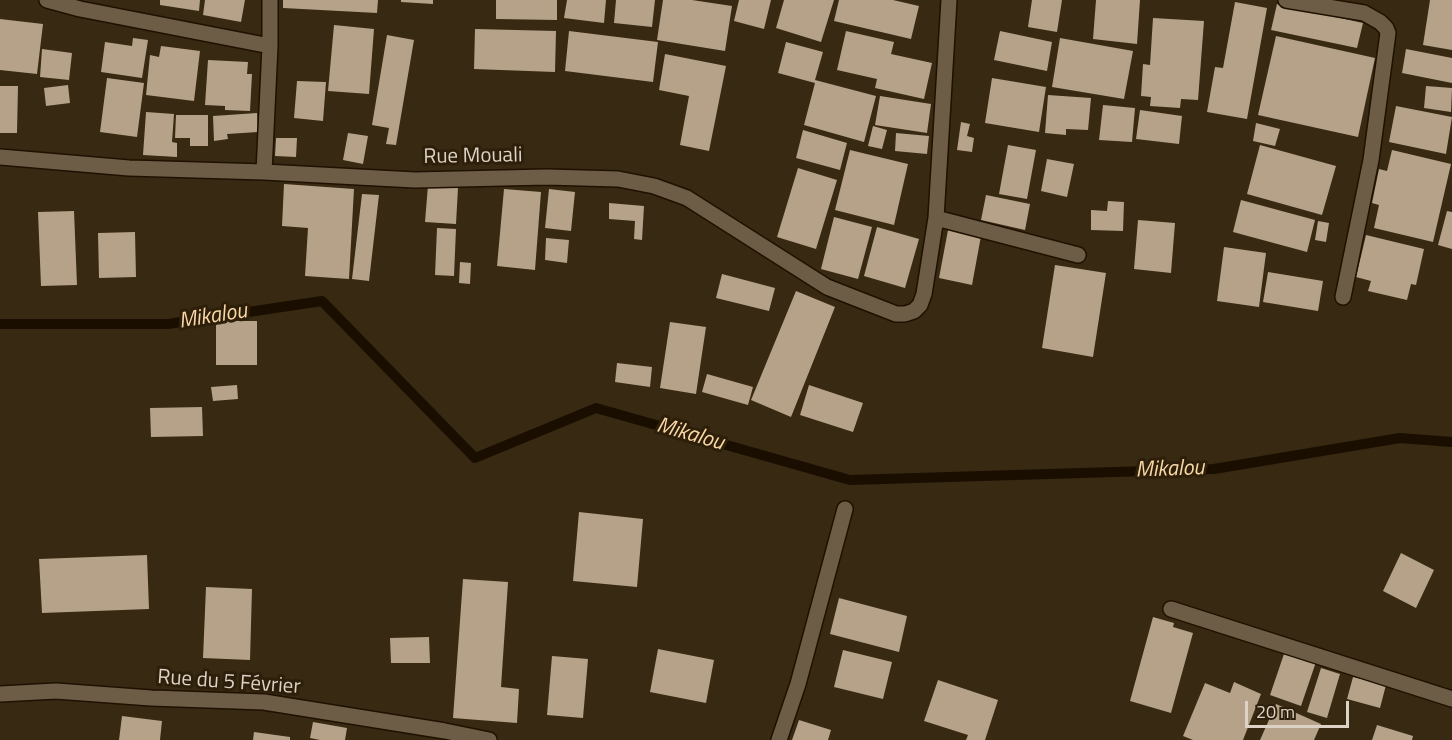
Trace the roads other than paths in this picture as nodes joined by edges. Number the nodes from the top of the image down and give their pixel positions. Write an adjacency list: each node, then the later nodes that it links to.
1 (47, 0): 5 (street)
2 (270, 0): 5 (street)
3 (949, 0): 8 (street)
4 (1286, 0): 10 (street)
5 (270, 45): 7 (street)
6 (0, 157): 7 (street, Rue Mouali)
7 (264, 172): 8 (street, Rue Mouali)
8 (936, 218): 9 (street)
9 (1078, 255)
10 (1343, 297)
11 (845, 508): 16 (street)
12 (1172, 609): 14 (street)
13 (0, 694): 15 (street, Rue du 5 Février)
14 (1452, 699)
15 (489, 740)
16 (779, 740)

